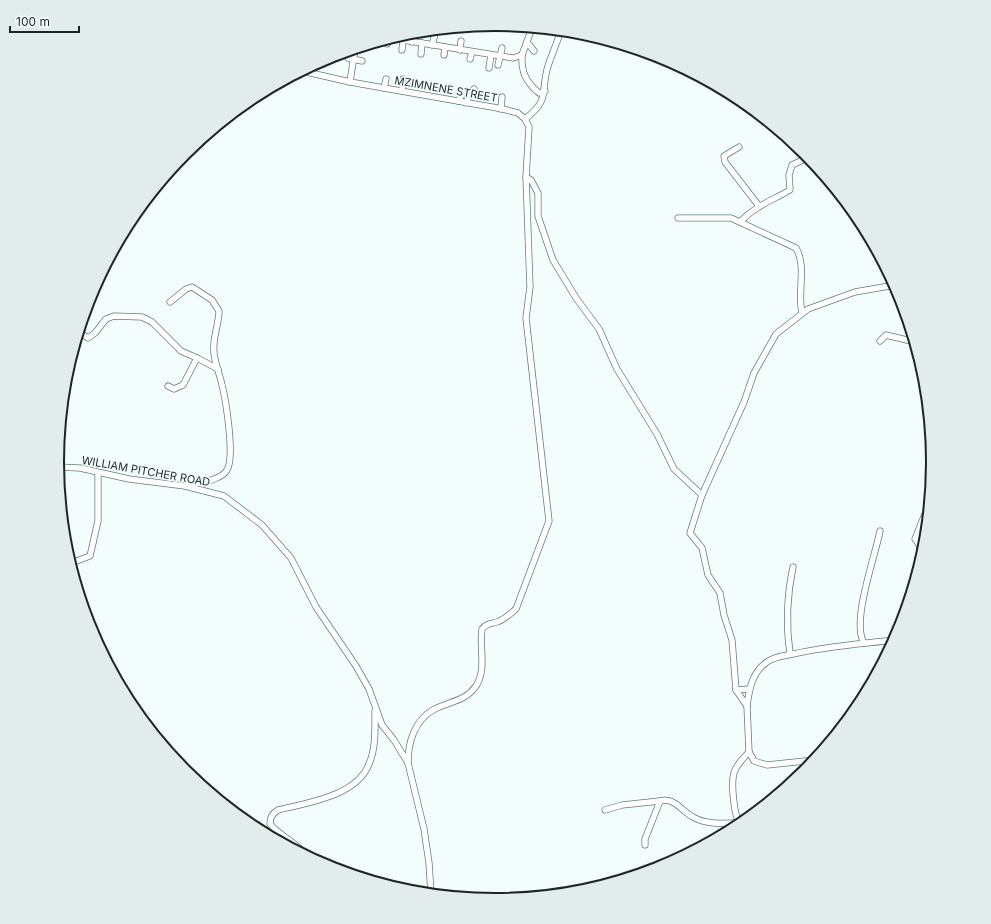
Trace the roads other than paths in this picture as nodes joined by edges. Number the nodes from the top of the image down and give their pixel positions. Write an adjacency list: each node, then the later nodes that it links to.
1 (530, 33): 9 (street)
2 (435, 36): 11 (street)
3 (559, 36): 37 (street)
4 (412, 39): 7 (street)
5 (405, 40): 7 (street)
6 (403, 41): 14 (street)
7 (412, 42): 10 (street)
8 (461, 42): 15 (street)
9 (527, 42): 16 (street); 23 (street)
10 (422, 43): 11 (street); 18 (street)
11 (432, 45): 12 (street)
12 (445, 47): 15 (street); 19 (street)
13 (502, 48): 22 (street)
14 (402, 50)
15 (460, 50): 17 (street)
16 (534, 51)
17 (472, 52): 20 (street); 25 (street)
18 (421, 54)
19 (444, 55)
20 (491, 55): 22 (street); 29 (street)
21 (352, 56): 24 (street)
22 (500, 56): 23 (street); 28 (street)
23 (522, 57): 27 (street); 37 (street)
24 (351, 59): 26 (street); 33 (street)
25 (470, 59)
26 (362, 60)
27 (529, 63)
28 (498, 65)
29 (489, 68)
30 (313, 72): 33 (street, MZIMNENE STREET)
31 (386, 79): 34 (street)
32 (403, 79): 36 (street)
33 (350, 82): 34 (street, MZIMNENE STREET)
34 (384, 88): 36 (street, MZIMNENE STREET)
35 (474, 89): 41 (street)
36 (402, 91): 40 (street, MZIMNENE STREET)
37 (546, 91): 43 (street)
38 (463, 93): 40 (street)
39 (502, 97): 42 (street)
40 (458, 101): 41 (street, MZIMNENE STREET)
41 (466, 103): 42 (street, MZIMNENE STREET)
42 (501, 109): 43 (street, MZIMNENE STREET)
43 (525, 119): 46 (street)
44 (739, 147): 47 (street)
45 (803, 160): 47 (street)
46 (526, 178): 62 (street); 77 (street)
47 (759, 206): 49 (street)
48 (678, 218): 49 (street)
49 (741, 221): 52 (street)
50 (889, 286): 52 (street)
51 (170, 302): 57 (street)
52 (802, 313): 62 (street)
53 (84, 335): 56 (street)
54 (880, 341): 55 (street)
55 (909, 341)
56 (197, 358): 57 (street); 58 (street)
57 (218, 369): 61 (street)
58 (168, 386)
59 (64, 467): 60 (street, WILLIAM PITCHER ROAD)
60 (98, 473): 61 (street, WILLIAM PITCHER ROAD); 66 (street)
61 (185, 486): 74 (street, WILLIAM PITCHER ROAD)
62 (702, 495): 72 (street)
63 (923, 520): 65 (street)
64 (880, 531): 69 (street)
65 (918, 544)
66 (76, 561)
67 (794, 567): 70 (street)
68 (888, 641): 69 (street)
69 (864, 644): 70 (street)
70 (790, 654): 71 (street)
71 (749, 688): 72 (street); 73 (street)
72 (736, 690): 73 (street)
73 (747, 706): 75 (street)
74 (375, 709): 77 (street, WILLIAM PITCHER ROAD); 82 (street)
75 (749, 752): 76 (street); 80 (street)
76 (806, 761)
77 (408, 763): 84 (street, WILLIAM PITCHER ROAD)
78 (660, 801): 79 (street); 81 (street); 83 (street)
79 (605, 810)
80 (738, 818)
81 (729, 823)
82 (289, 840)
83 (645, 845)
84 (431, 888)

